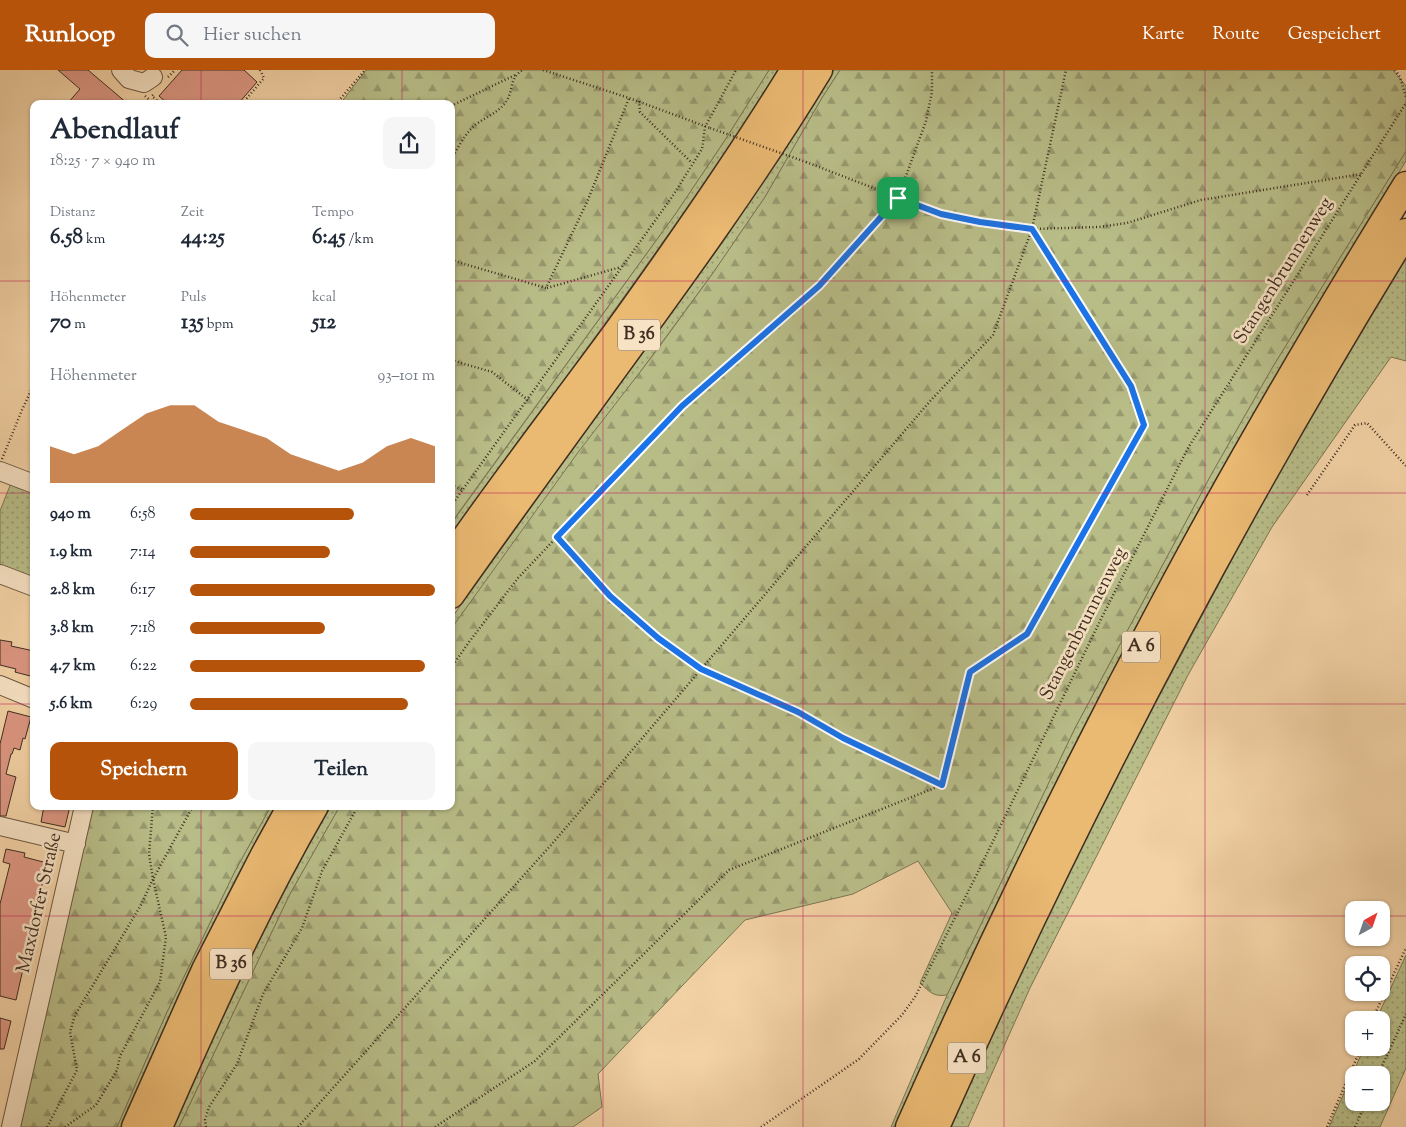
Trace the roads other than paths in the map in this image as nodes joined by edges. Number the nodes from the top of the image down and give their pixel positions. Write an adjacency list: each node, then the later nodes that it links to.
1 (121, 70): 4 (street)
2 (794, 70): 9 (highway, B 36)
3 (819, 70): 12 (highway, B 36)
4 (154, 84)
5 (1406, 185): 23 (highway, A 6)
6 (1406, 232): 24 (highway, A 6)
7 (0, 471): 8 (street)
8 (30, 482)
9 (455, 552)
10 (0, 574): 11 (street)
11 (30, 585)
12 (455, 589)
13 (1, 690): 14 (street)
14 (30, 698)
15 (83, 810): 19 (street, Maxdorfer Straße)
16 (289, 810): 21 (highway, B 36)
17 (313, 810): 22 (highway, B 36)
18 (0, 826): 19 (street)
19 (76, 844): 20 (street, Maxdorfer Straße)
20 (11, 1127)
21 (135, 1127)
22 (159, 1127)
23 (909, 1127)
24 (936, 1127)

